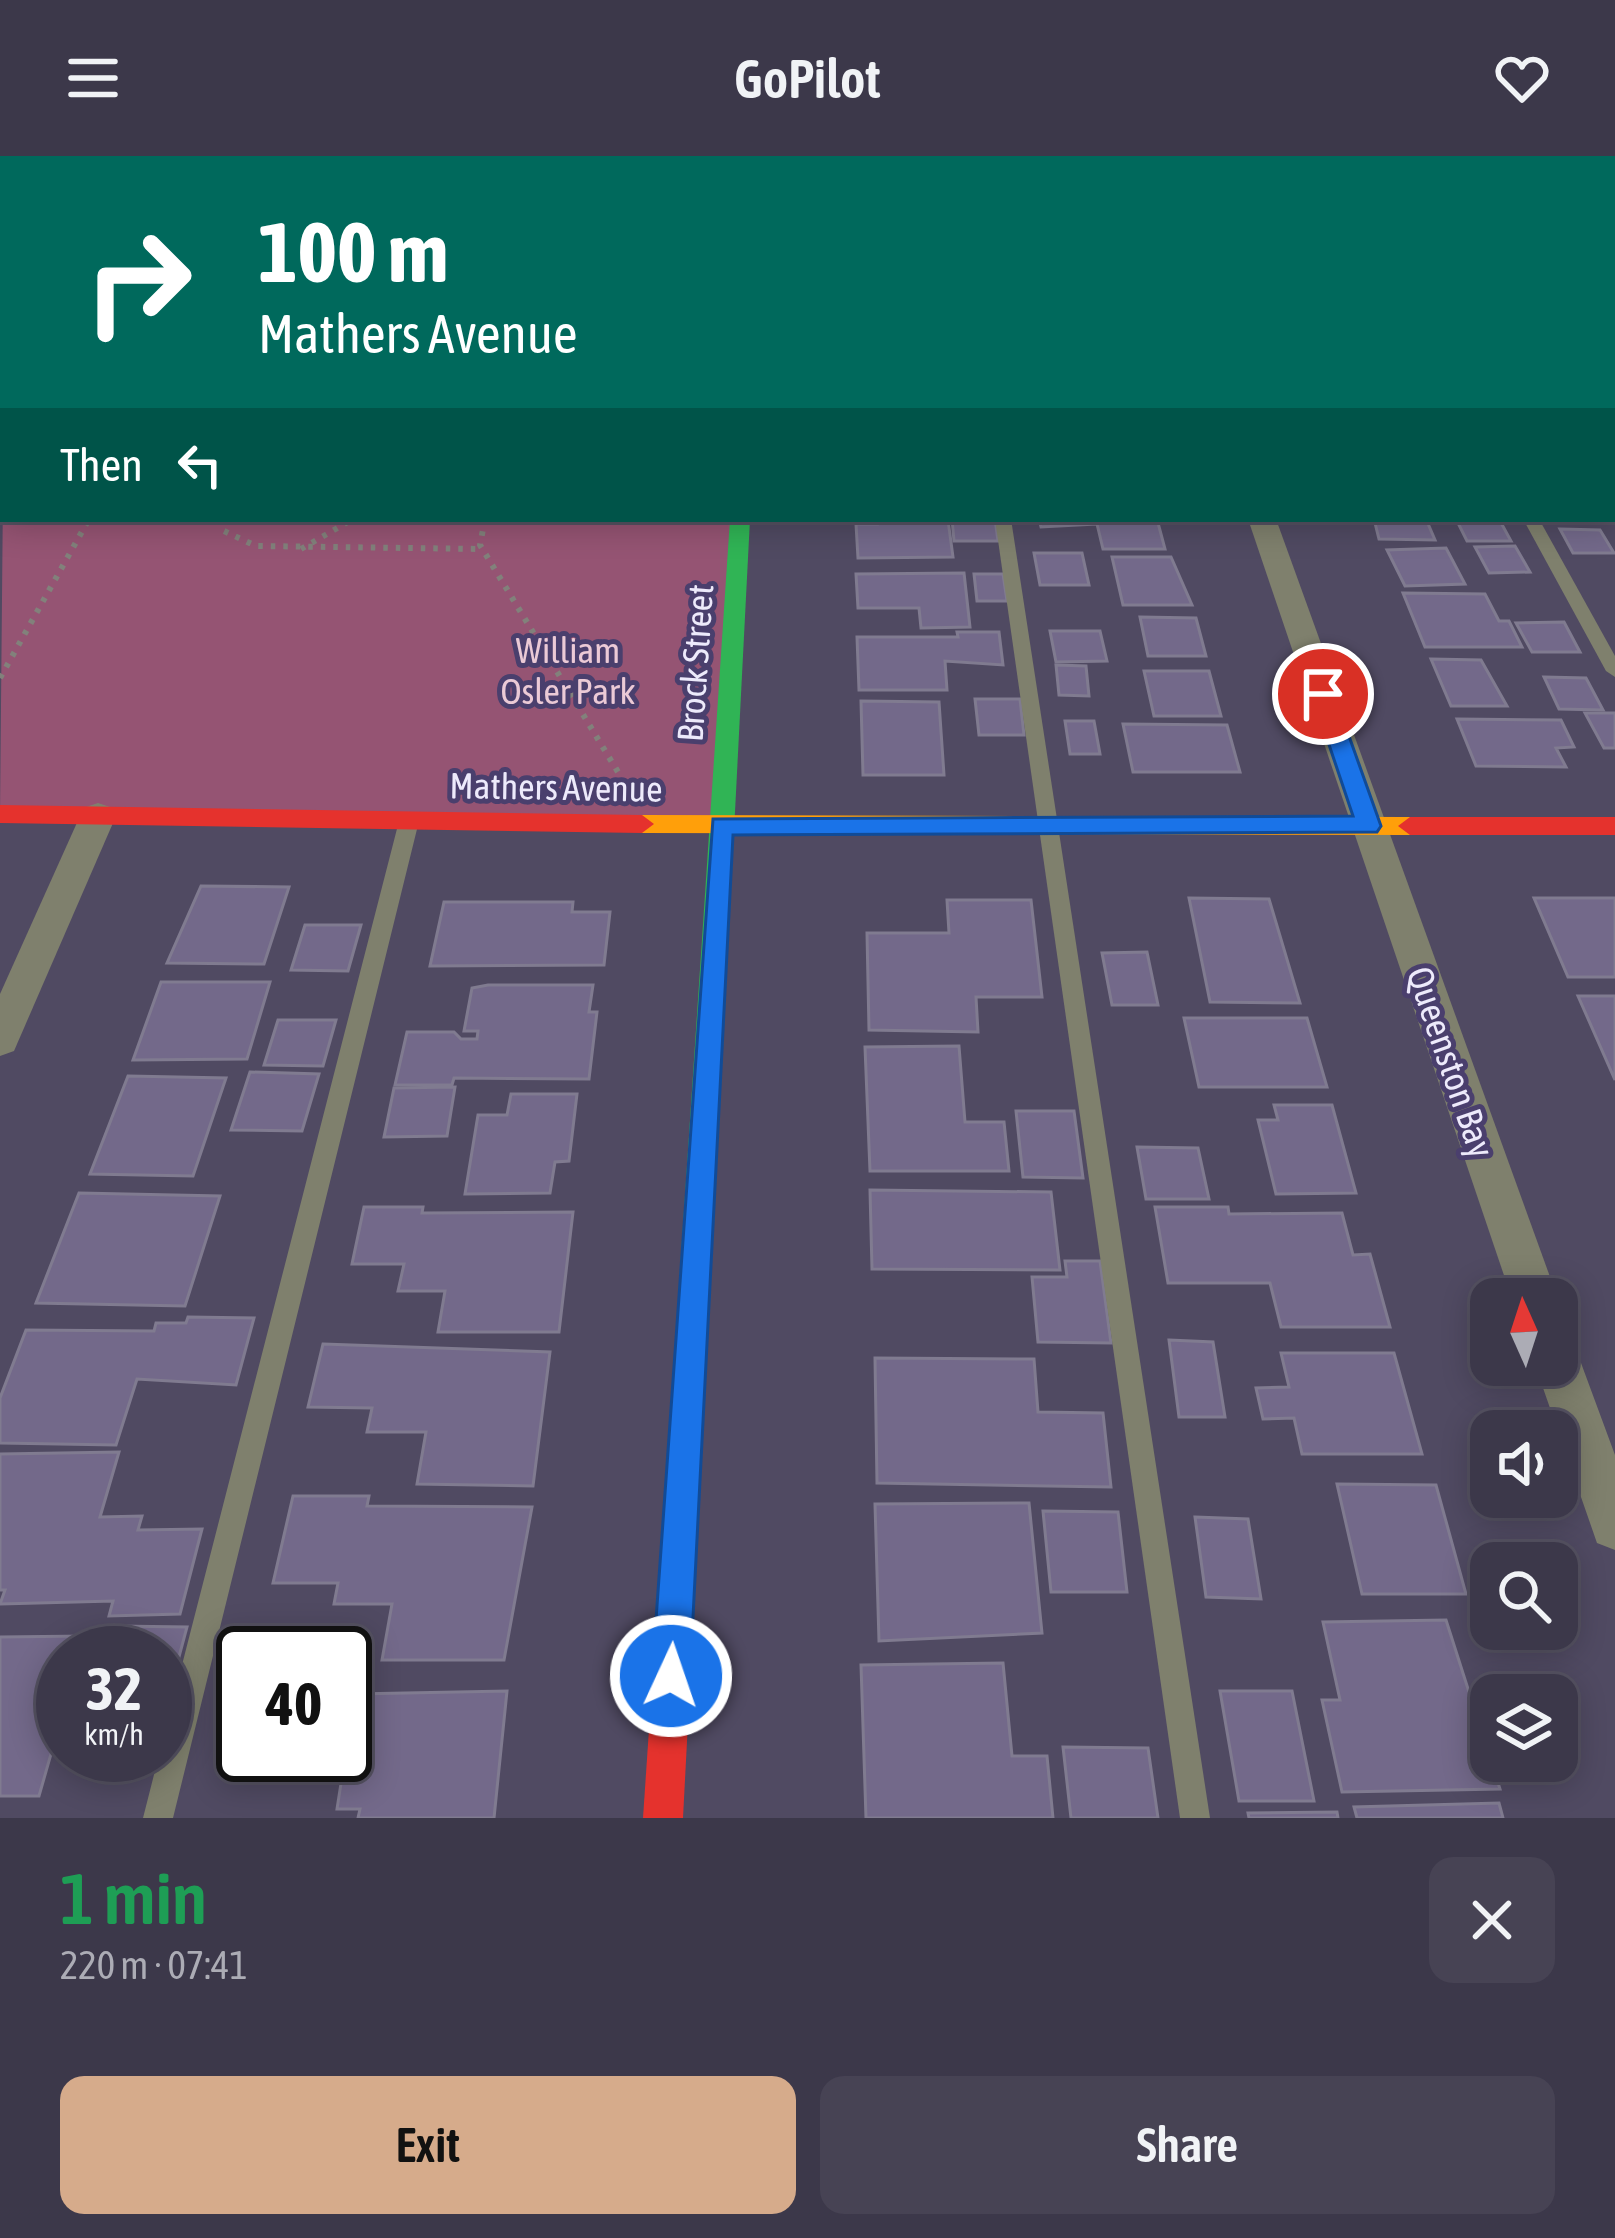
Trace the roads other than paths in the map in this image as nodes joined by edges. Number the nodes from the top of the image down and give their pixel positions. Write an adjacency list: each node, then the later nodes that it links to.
1 (740, 522): 9 (street, Brock Street)
2 (1003, 522): 10 (lane)
3 (1263, 522): 11 (street, Queenston Bay)
4 (1533, 522): 5 (lane)
5 (1615, 671)
6 (0, 814): 7 (street, Mathers Avenue)
7 (98, 816): 8 (street, Mathers Avenue); 13 (street)
8 (409, 820): 9 (street, Mathers Avenue); 17 (lane)
9 (722, 825): 10 (street, Mathers Avenue); 18 (street, Brock Street)
10 (1048, 825): 11 (street, Mathers Avenue); 19 (lane)
11 (1368, 826): 12 (street, Mathers Avenue); 14 (street, Queenston Bay)
12 (1615, 826)
13 (0, 1039)
14 (1528, 1278)
15 (1566, 1386): 16 (street)
16 (1615, 1525)
17 (158, 1818)
18 (663, 1818)
19 (1195, 1818)

